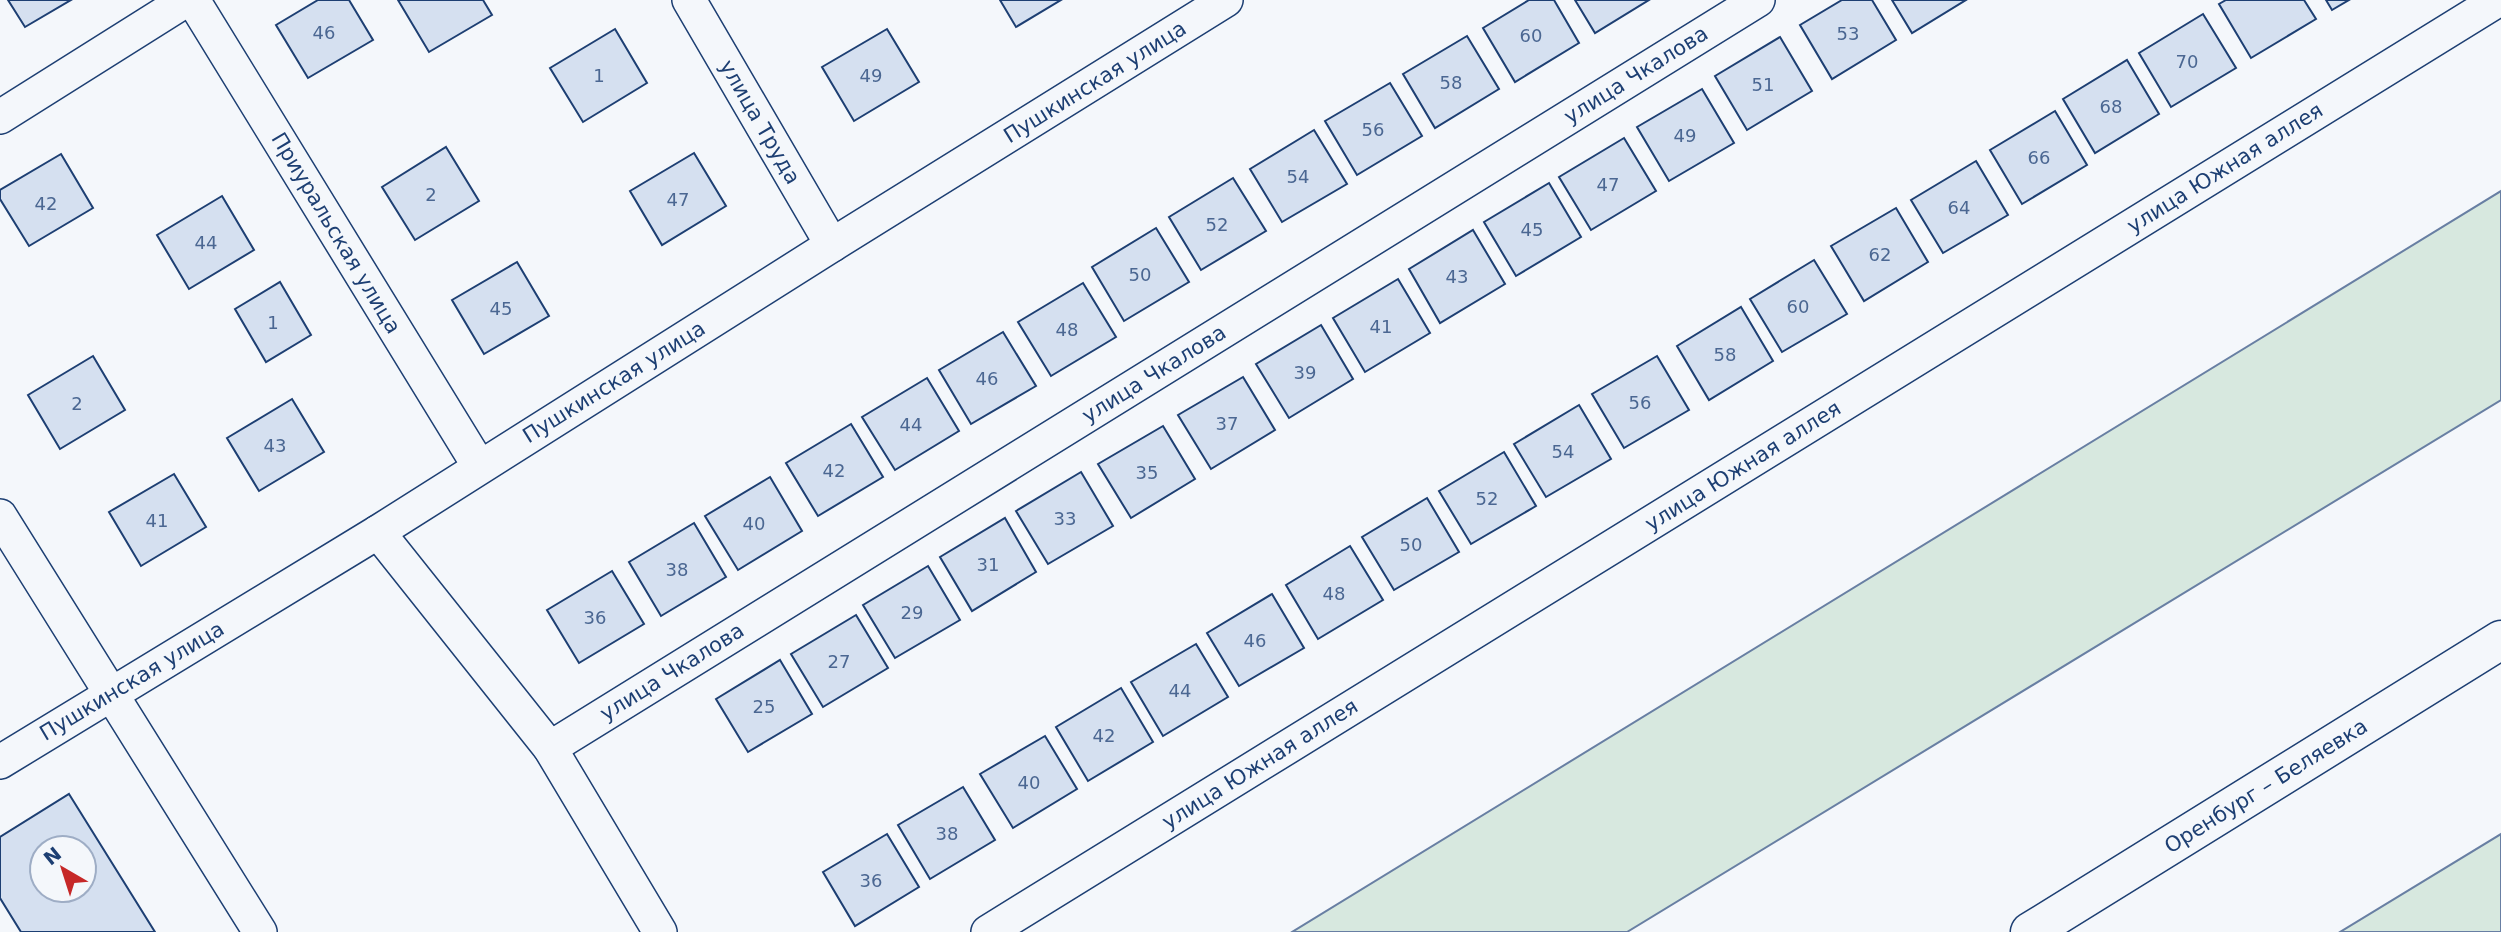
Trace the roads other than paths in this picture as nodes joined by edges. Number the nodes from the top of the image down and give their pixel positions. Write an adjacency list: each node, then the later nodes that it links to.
1 (186, 0): 7 (street)
2 (193, 0): 9 (street, Приуральская улица)
3 (689, 0): 8 (street, улица Труда)
4 (1758, 0): 14 (street, улица Чкалова)
5 (2498, 0): 18 (street, улица Южная аллея)
6 (1213, 4): 8 (street, Пушкинская улица)
7 (0, 117)
8 (832, 245): 9 (street, Пушкинская улица)
9 (479, 466): 11 (street, Пушкинская улица)
10 (0, 516): 13 (street)
11 (378, 533): 13 (street, Пушкинская улица); 14 (street)
12 (2501, 640): 19 (main road, Оренбург – Беляевка)
13 (111, 693): 15 (street, Пушкинская улица); 16 (street)
14 (550, 748): 17 (street)
15 (0, 762)
16 (257, 931)
17 (660, 932)
18 (988, 932)
19 (2030, 932)

